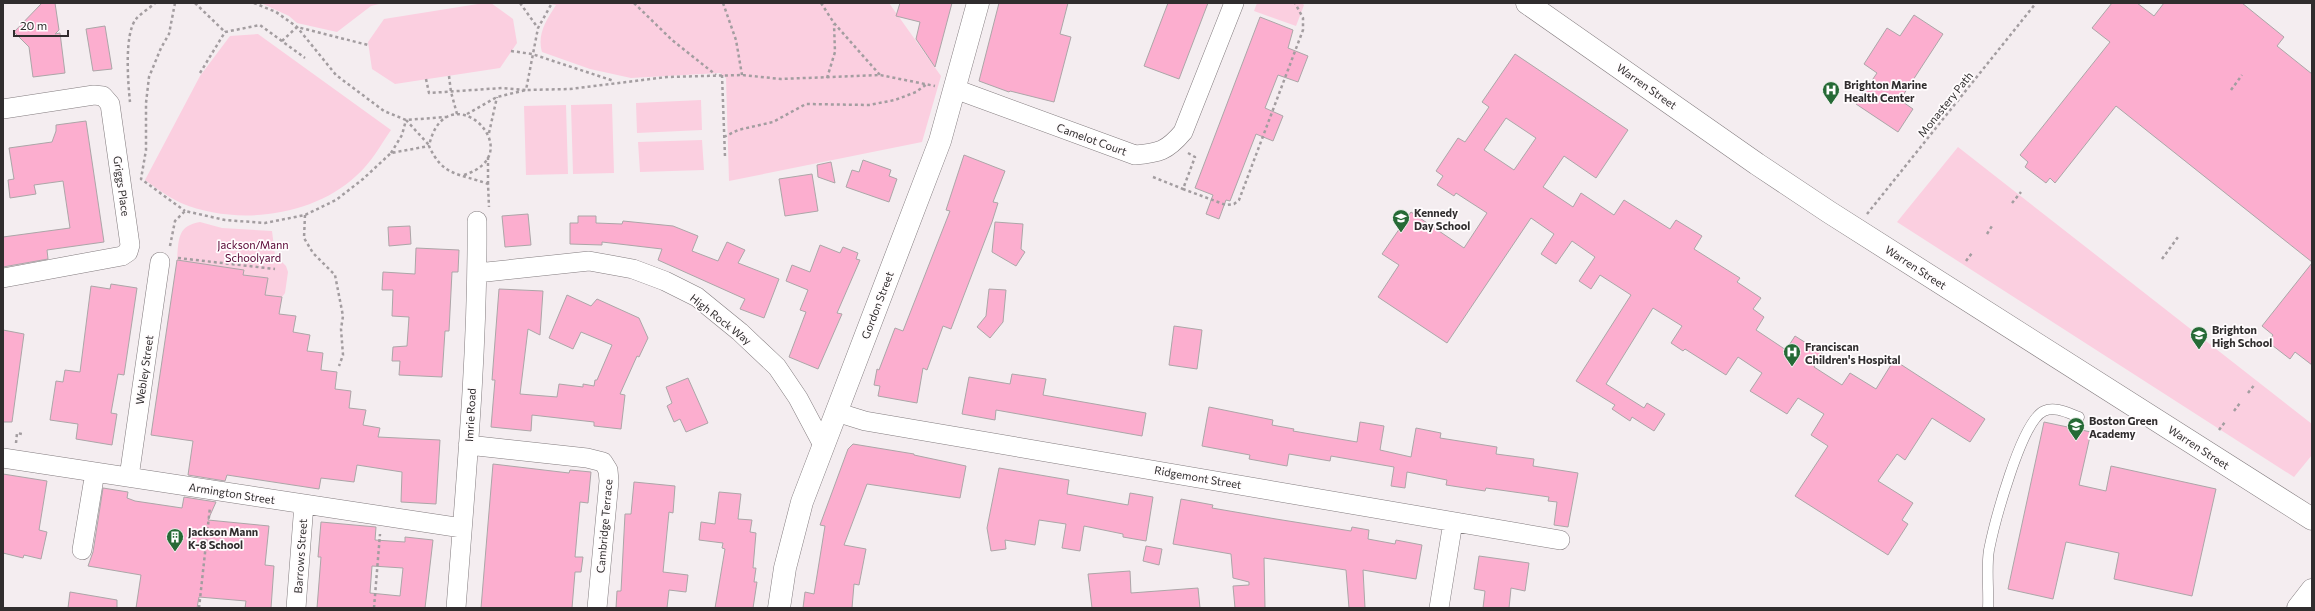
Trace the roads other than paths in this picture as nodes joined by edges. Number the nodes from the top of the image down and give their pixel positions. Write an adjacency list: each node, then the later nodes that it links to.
1 (978, 3): 4 (street, Gordon Street)
2 (1234, 3): 4 (street, Camelot Court)
3 (1527, 3): 18 (street, Warren Street)
4 (948, 88): 10 (street, Gordon Street)
5 (3, 109): 9 (street, Griggs Place)
6 (483, 217): 8 (street, Imrie Road)
7 (168, 257): 16 (street, Webley Street)
8 (477, 273): 12 (street, Imrie Road); 13 (street, High Rock Way)
9 (3, 278)
10 (836, 412): 13 (street, Gordon Street); 19 (street, Ridgemont Street)
11 (2079, 417): 29 (lane)
12 (468, 445): 20 (street, Imrie Road); 26 (street, Cambridge Terrace)
13 (823, 445): 27 (street, Gordon Street)
14 (9, 453): 15 (street, Armington Street)
15 (95, 472): 16 (street, Armington Street); 22 (street)
16 (129, 477): 17 (street, Armington Street)
17 (304, 504): 20 (street, Armington Street); 24 (street, Barrows Street)
18 (2312, 519)
19 (1453, 522): 21 (street, Ridgemont Street); 28 (street)
20 (462, 528): 25 (street, Imrie Road)
21 (1560, 540)
22 (82, 550)
23 (2312, 590): 30 (street)
24 (296, 608)
25 (456, 608)
26 (597, 608)
27 (779, 608)
28 (1439, 608)
29 (1988, 608)
30 (2298, 608)

